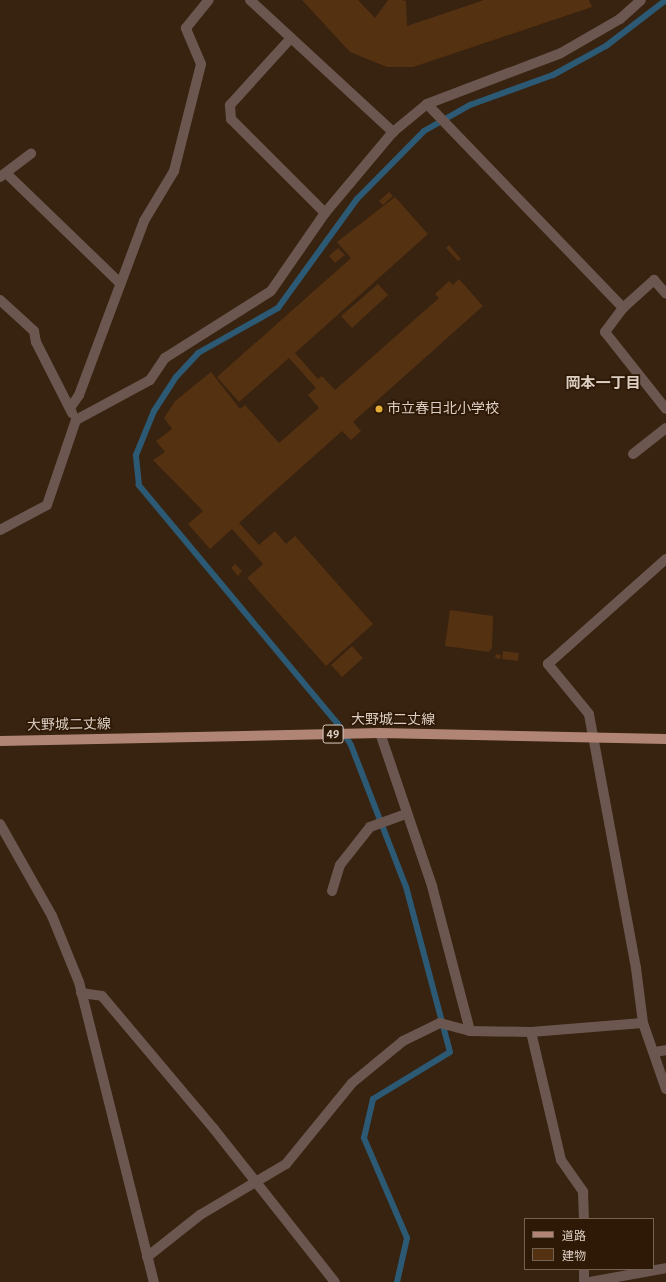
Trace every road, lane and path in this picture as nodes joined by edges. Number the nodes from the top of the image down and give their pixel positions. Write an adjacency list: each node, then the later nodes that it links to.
1 (209, 0): 10 (street)
2 (250, 0): 4 (street)
3 (641, 0): 5 (street)
4 (292, 38): 6 (street); 9 (street)
5 (427, 104): 6 (street); 13 (street)
6 (393, 132): 9 (street)
7 (31, 154): 8 (street)
8 (3, 175): 10 (street)
9 (325, 213): 16 (street)
10 (119, 282): 14 (street)
11 (666, 294): 13 (street)
12 (0, 300): 14 (street)
13 (623, 308): 15 (street)
14 (70, 408): 16 (street)
15 (666, 409)
16 (76, 420): 19 (street)
17 (666, 428): 18 (street)
18 (633, 454)
19 (0, 530)
20 (666, 559): 22 (street)
21 (380, 733): 22 (main road, 大野城二丈線 / 49); 24 (main road, 大野城二丈線 / 49); 25 (street)
22 (595, 738): 23 (main road, 大野城二丈線 / 49); 29 (street)
23 (666, 739)
24 (0, 741)
25 (405, 814): 27 (street); 30 (street)
26 (0, 824): 28 (street)
27 (332, 891)
28 (81, 993): 35 (street); 37 (street)
29 (643, 1023): 31 (street); 33 (street)
30 (470, 1031): 31 (street); 35 (street)
31 (530, 1032): 36 (street)
32 (666, 1050): 33 (street)
33 (655, 1052): 34 (street)
34 (666, 1089)
35 (255, 1183): 37 (street); 41 (street)
36 (584, 1218)
37 (147, 1257): 40 (street)
38 (666, 1268): 43 (street)
39 (584, 1270): 42 (street)
40 (154, 1282)
41 (335, 1282)
42 (584, 1282)
43 (590, 1282)

